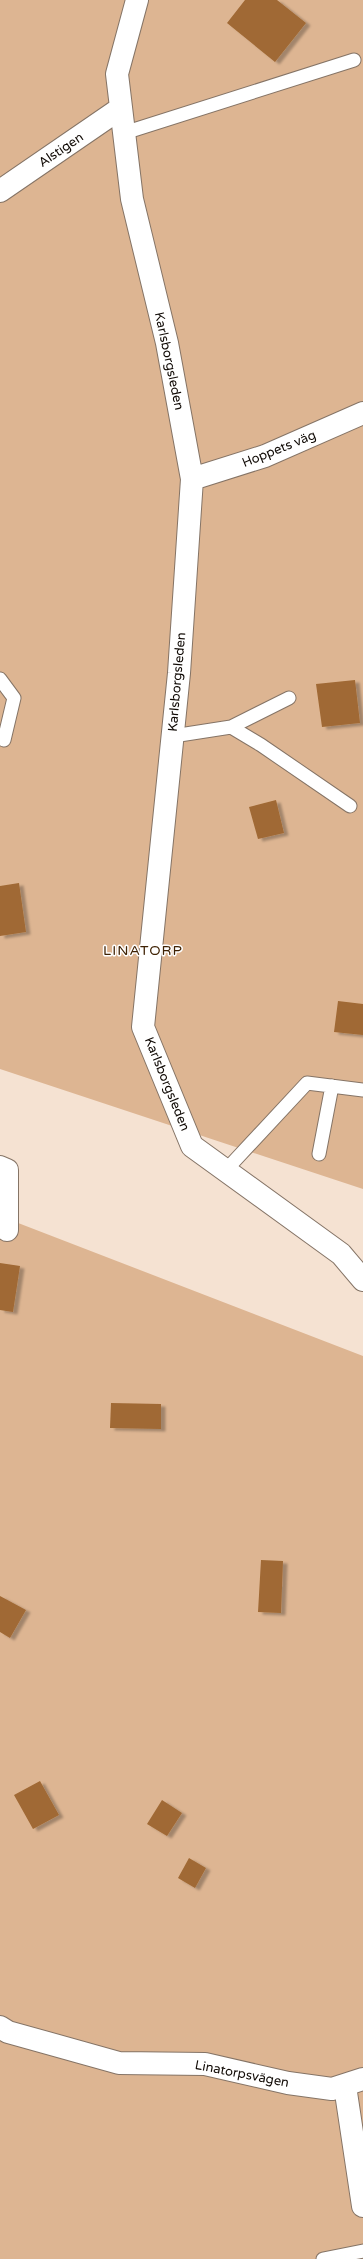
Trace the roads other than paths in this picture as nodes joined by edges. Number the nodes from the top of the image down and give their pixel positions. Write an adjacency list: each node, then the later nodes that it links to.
1 (137, 0): 3 (street, Karlsborgsleden)
2 (354, 60): 4 (lane)
3 (121, 108): 4 (street, Karlsborgsleden); 5 (street, Alstigen)
4 (124, 133): 7 (street, Karlsborgsleden)
5 (0, 191)
6 (363, 413): 7 (street, Hoppets väg)
7 (192, 479): 11 (street, Karlsborgsleden)
8 (0, 679): 12 (lane)
9 (289, 698): 10 (lane)
10 (232, 727): 11 (lane); 13 (lane)
11 (173, 736): 18 (street, Karlsborgsleden)
12 (4, 740)
13 (350, 806)
14 (332, 1086): 15 (lane); 16 (lane); 18 (lane)
15 (363, 1090)
16 (319, 1154)
17 (0, 1167): 19 (street)
18 (226, 1170): 20 (street, Karlsborgsleden)
19 (7, 1230)
20 (363, 1280)
21 (0, 2027): 22 (street, Linatorpsvägen)
22 (354, 2082): 23 (street)
23 (363, 2206)
24 (363, 2251): 25 (lane)
25 (323, 2259)

